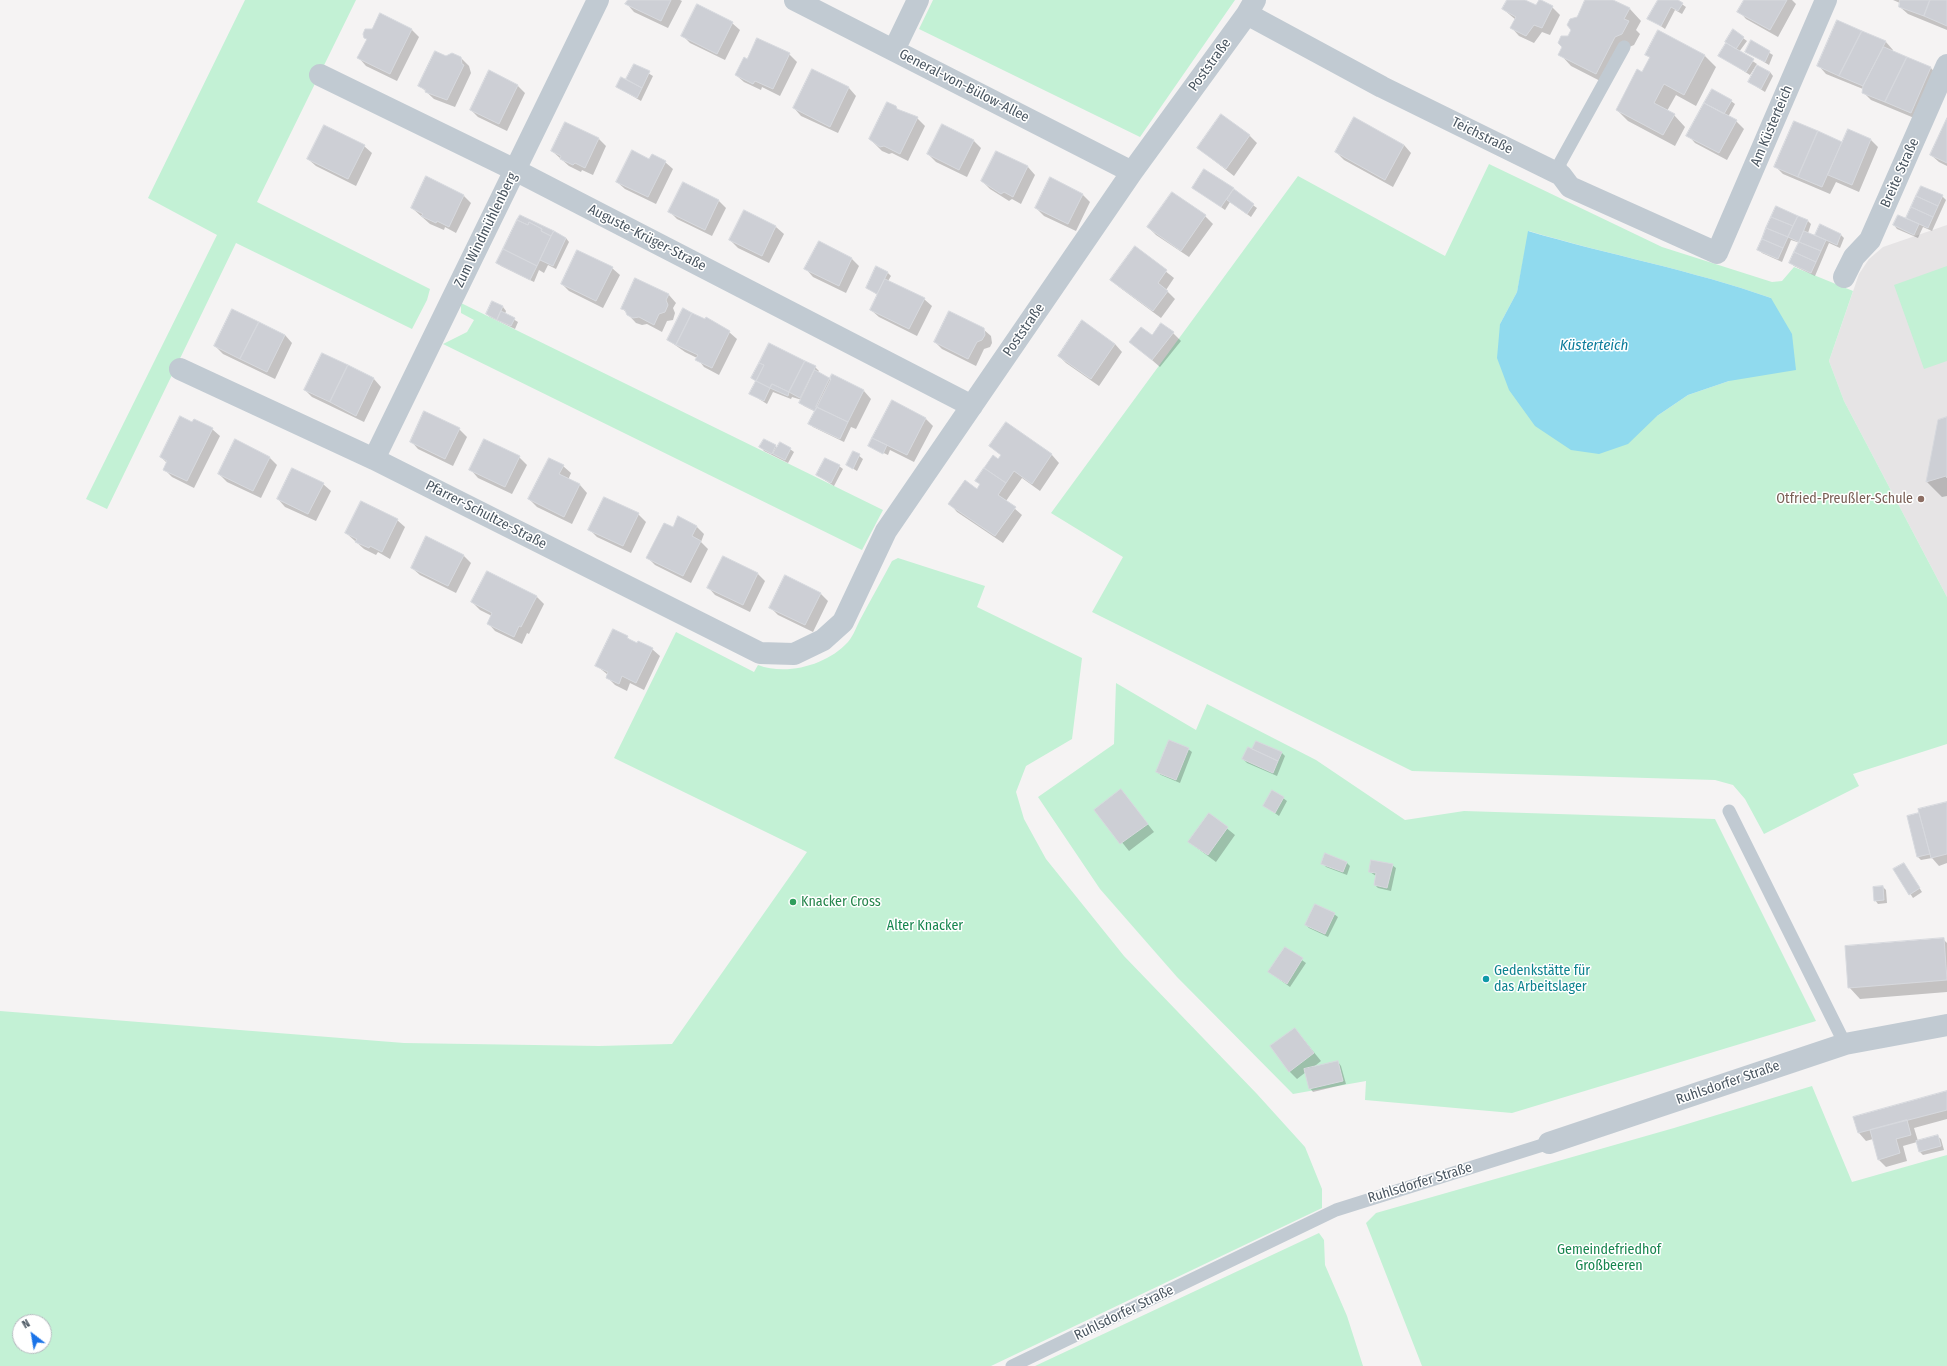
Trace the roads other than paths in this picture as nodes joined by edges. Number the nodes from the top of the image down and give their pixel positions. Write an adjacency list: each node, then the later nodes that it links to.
1 (598, 0): 10 (street, Zum Windmühlenberg)
2 (795, 0): 7 (street, General-von-Bülow-Allee)
3 (918, 0): 7 (street)
4 (1826, 0): 13 (street, Am Küsterteich)
5 (1251, 7): 11 (street, Poststraße); 12 (street, Teichstraße)
6 (1624, 48): 12 (lane)
7 (894, 50): 11 (street, General-von-Bülow-Allee)
8 (1947, 65): 14 (street, Breite Straße)
9 (320, 75): 10 (street, Auguste-Krüger-Straße)
10 (515, 170): 16 (street, Auguste-Krüger-Straße); 17 (street, Zum Windmühlenberg)
11 (1132, 172): 16 (street, Poststraße)
12 (1561, 175): 13 (street, Teichstraße)
13 (1717, 253)
14 (1844, 277)
15 (180, 369): 17 (street, Pfarrer-Schultze-Straße)
16 (972, 406): 18 (street, Poststraße)
17 (374, 459): 18 (street, Pfarrer-Schultze-Straße)
18 (794, 654)
19 (1729, 811): 21 (lane)
20 (1947, 1025): 21 (street, Ruhlsdorfer Straße)
21 (1845, 1044): 22 (street, Ruhlsdorfer Straße)
22 (1549, 1143): 23 (lane, Ruhlsdorfer Straße)
23 (1012, 1366)

